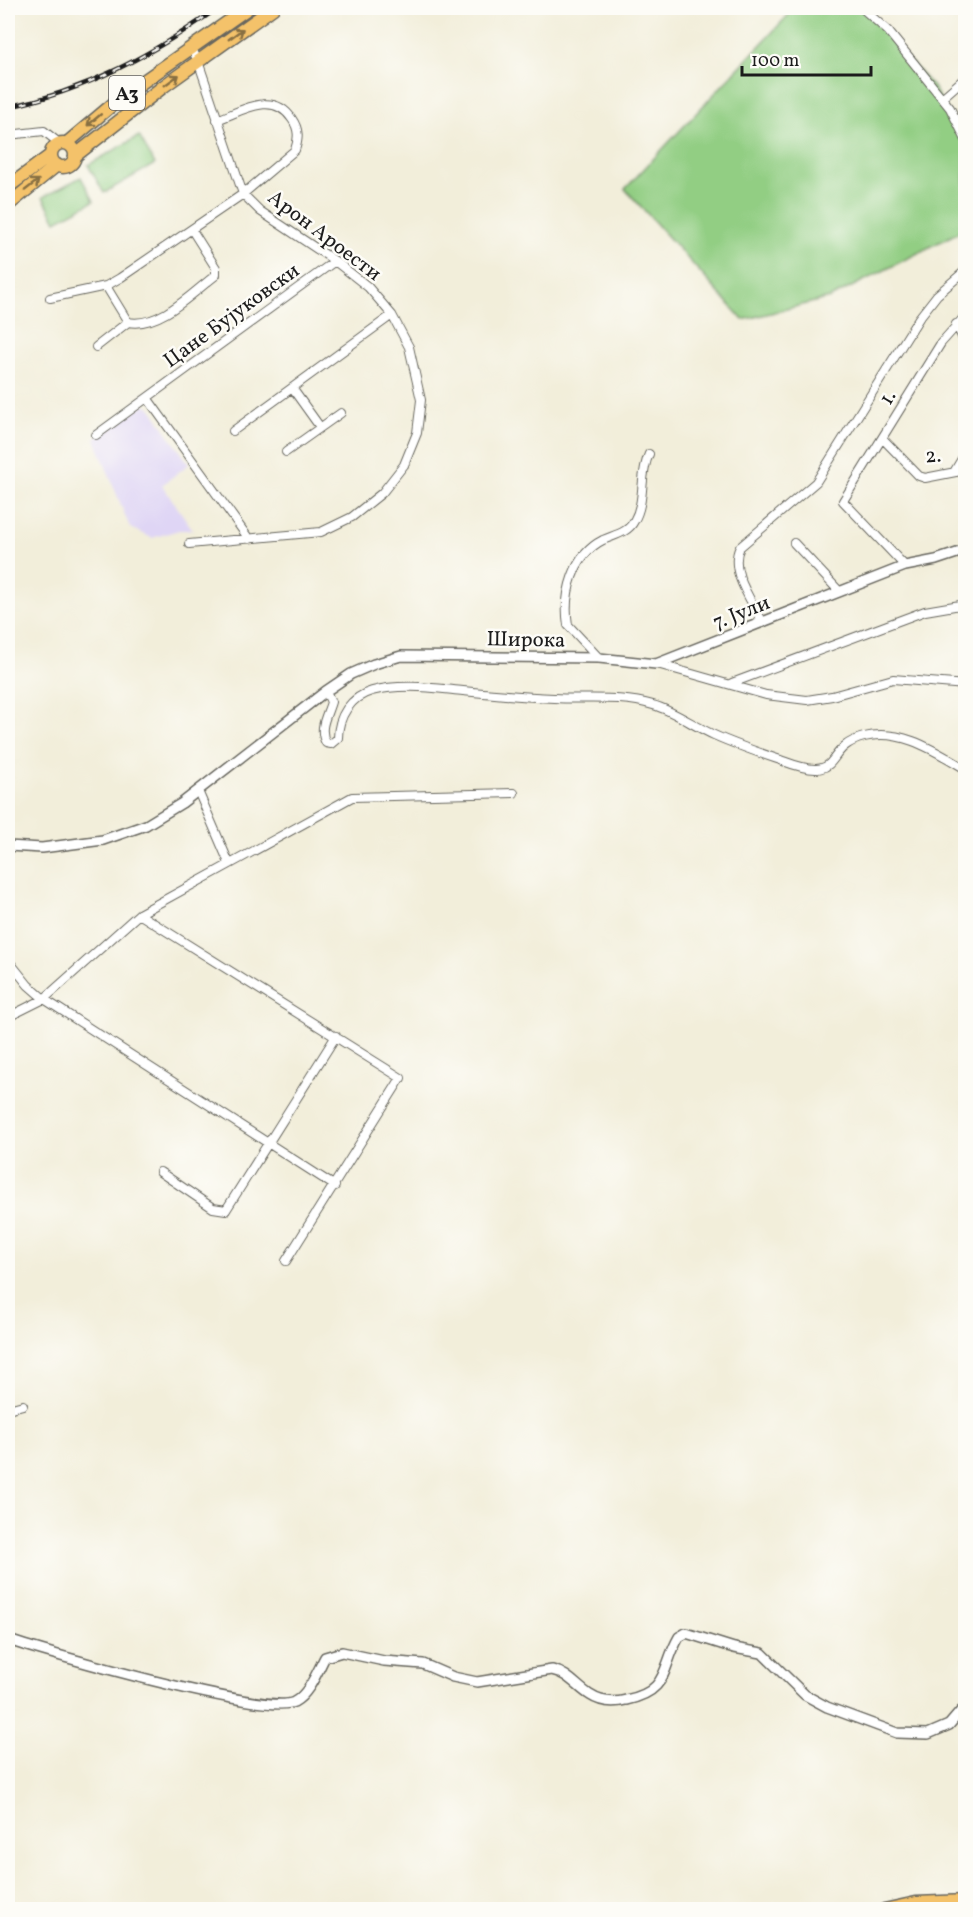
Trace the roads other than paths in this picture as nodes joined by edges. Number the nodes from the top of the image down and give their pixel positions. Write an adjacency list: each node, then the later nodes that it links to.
1 (248, 8): 4 (main road, A3)
2 (273, 8): 5 (main road, A3, one-way to 2)
3 (862, 8): 7 (street)
4 (191, 47): 5 (street, Арон Ароести); 11 (main road, A3, one-way to 11)
5 (198, 61): 8 (street, Арон Ароести); 12 (main road, A3, one-way to 5)
6 (966, 77): 7 (street)
7 (942, 98): 10 (street)
8 (217, 120): 15 (street, Арон Ароести); 15 (street)
9 (8, 135): 11 (street)
10 (966, 140)
11 (63, 143): 12 (main road); 13 (main road, A3)
12 (76, 155): 13 (main road, A3)
13 (54, 160): 14 (main road, A3); 16 (main road, A3, one-way to 13)
14 (8, 187)
15 (243, 194): 17 (street); 18 (street, Арон Ароести)
16 (8, 204)
17 (192, 230): 20 (street); 24 (street)
18 (335, 261): 22 (street, Арон Ароести); 29 (street, Цане Бујуковски)
19 (966, 270): 47 (street)
20 (106, 286): 21 (street); 24 (street)
21 (50, 298)
22 (392, 315): 28 (street); 40 (street, Арон Ароести)
23 (966, 315): 25 (street, 1.)
24 (128, 322): 27 (street)
25 (956, 324): 26 (street); 34 (street, 1.)
26 (966, 345)
27 (96, 347)
28 (292, 388): 31 (street); 32 (street)
29 (148, 399): 33 (street, Цане Бујуковски); 40 (street)
30 (341, 413): 31 (street)
31 (320, 427): 35 (street)
32 (234, 431)
33 (96, 435)
34 (882, 439): 39 (street, 2.); 44 (street, 1.)
35 (286, 452)
36 (966, 452): 39 (street)
37 (649, 454): 48 (street)
38 (966, 470): 39 (street, 2.)
39 (954, 472)
40 (249, 539): 42 (street, Арон Ароести)
41 (794, 543): 45 (street)
42 (189, 544)
43 (966, 550): 44 (street, 7. Јули)
44 (904, 566): 45 (street, 7. Јули)
45 (839, 591): 47 (street, 7. Јули)
46 (966, 603): 50 (street)
47 (763, 623): 49 (street, 7. Јули)
48 (599, 658): 49 (street, Широка); 52 (street, Широка)
49 (656, 664): 50 (street, Широка)
50 (731, 683): 51 (street, Широка)
51 (966, 685)
52 (326, 691): 53 (street); 54 (street, Широка)
53 (966, 769)
54 (198, 791): 56 (street, Широка); 57 (street)
55 (514, 793): 57 (street)
56 (8, 846)
57 (229, 863): 58 (street)
58 (139, 914): 60 (street); 62 (street)
59 (8, 960): 60 (street)
60 (44, 999): 61 (street); 63 (street)
61 (8, 1017)
62 (336, 1036): 63 (street); 65 (street)
63 (267, 1145): 64 (street); 65 (street)
64 (160, 1172)
65 (335, 1186): 66 (street)
66 (286, 1261)
67 (23, 1405): 68 (street)
68 (8, 1409)
69 (8, 1640): 70 (street)
70 (961, 1711)
71 (966, 1900): 72 (main road)
72 (884, 1910)

